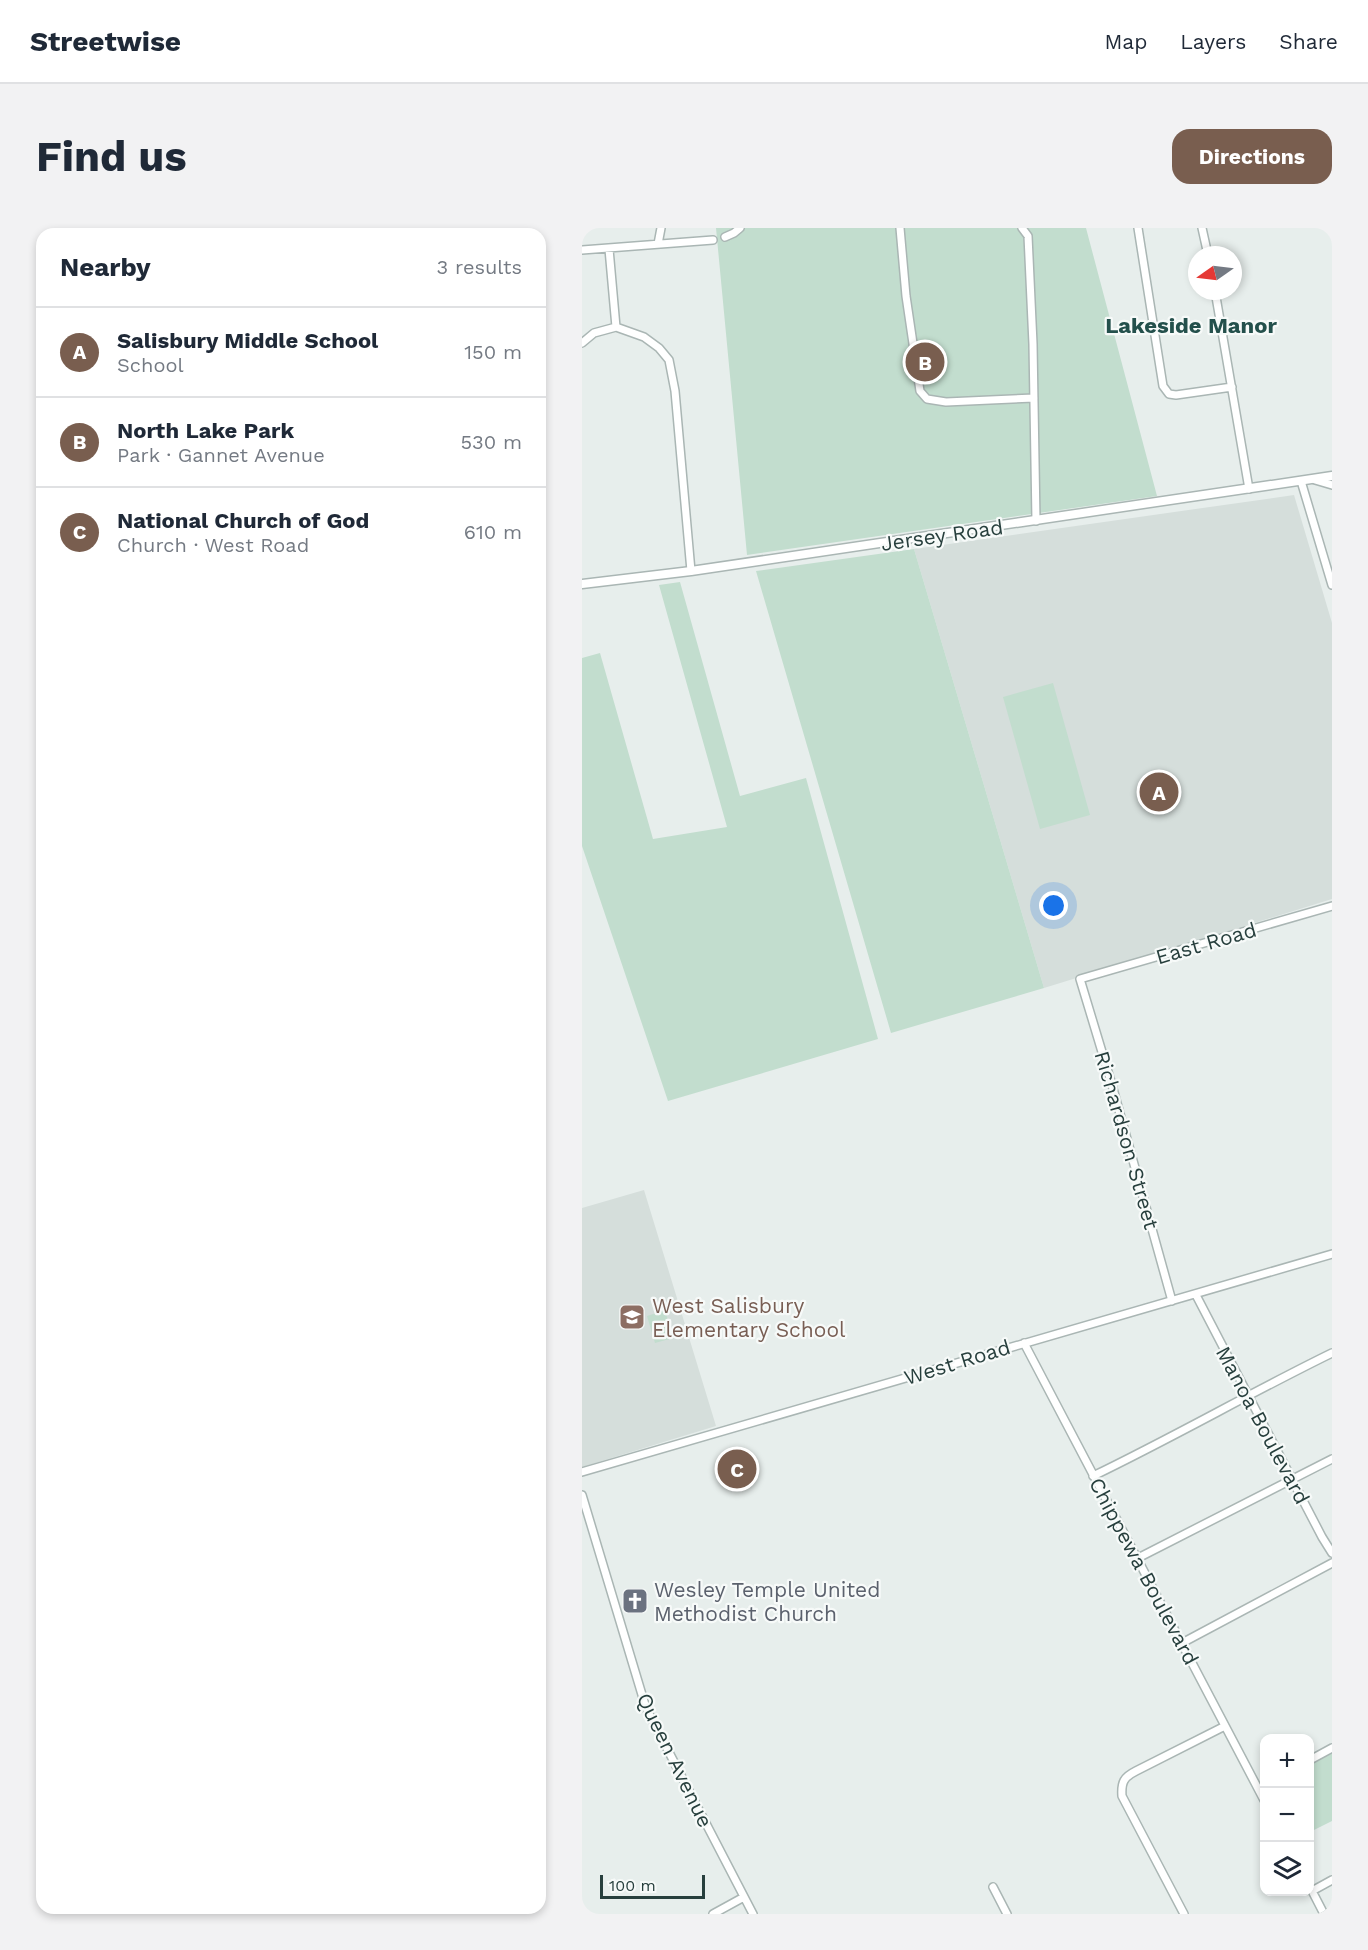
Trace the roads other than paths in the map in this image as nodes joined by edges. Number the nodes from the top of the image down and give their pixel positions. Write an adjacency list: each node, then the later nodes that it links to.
1 (661, 228): 9 (street)
2 (740, 228): 7 (street)
3 (900, 228): 17 (street)
4 (1022, 228): 17 (street)
5 (1138, 228): 16 (street)
6 (1202, 228): 10 (street)
7 (725, 237)
8 (713, 240): 9 (street)
9 (658, 244): 11 (street)
10 (1206, 246)
11 (609, 249): 12 (street); 14 (street)
12 (582, 250)
13 (1217, 300): 16 (street)
14 (616, 327): 15 (street); 24 (street)
15 (582, 343)
16 (1232, 387): 22 (street)
17 (1034, 398): 23 (street)
18 (1332, 476): 19 (street, Jersey Road)
19 (1313, 479): 20 (street, Jersey Road); 21 (street)
20 (1301, 481): 22 (street, Jersey Road); 26 (street)
21 (1332, 484)
22 (1249, 489): 23 (street, Jersey Road)
23 (1036, 521): 24 (street, Jersey Road)
24 (691, 571): 25 (street, Jersey Road)
25 (582, 583)
26 (1332, 585)
27 (1332, 906): 28 (street, East Road)
28 (1080, 979): 31 (street, Richardson Street)
29 (1332, 1254): 30 (street, West Road)
30 (1196, 1295): 31 (street, West Road); 34 (street, Manoa Boulevard)
31 (1172, 1301): 32 (street, West Road)
32 (1024, 1343): 36 (street, West Road); 37 (street, Chippewa Boulevard)
33 (1332, 1353): 34 (street)
34 (1248, 1396): 37 (street); 38 (street, Manoa Boulevard)
35 (1332, 1459): 38 (street)
36 (582, 1472)
37 (1093, 1476): 41 (street, Chippewa Boulevard)
38 (1293, 1479): 40 (street, Manoa Boulevard); 41 (street)
39 (582, 1496): 52 (street, Queen Avenue)
40 (1332, 1553)
41 (1138, 1558): 43 (street, Chippewa Boulevard)
42 (1332, 1563): 43 (street)
43 (1182, 1642): 44 (street, Chippewa Boulevard)
44 (1225, 1726): 47 (street, Chippewa Boulevard); 56 (street)
45 (1332, 1748): 46 (street)
46 (1314, 1758)
47 (1260, 1784)
48 (1332, 1880): 50 (street)
49 (993, 1887): 55 (street)
50 (1314, 1888)
51 (1314, 1895): 57 (street)
52 (744, 1898): 53 (street); 54 (street, Queen Avenue)
53 (713, 1914)
54 (753, 1914)
55 (1007, 1914)
56 (1184, 1914)
57 (1324, 1914)

